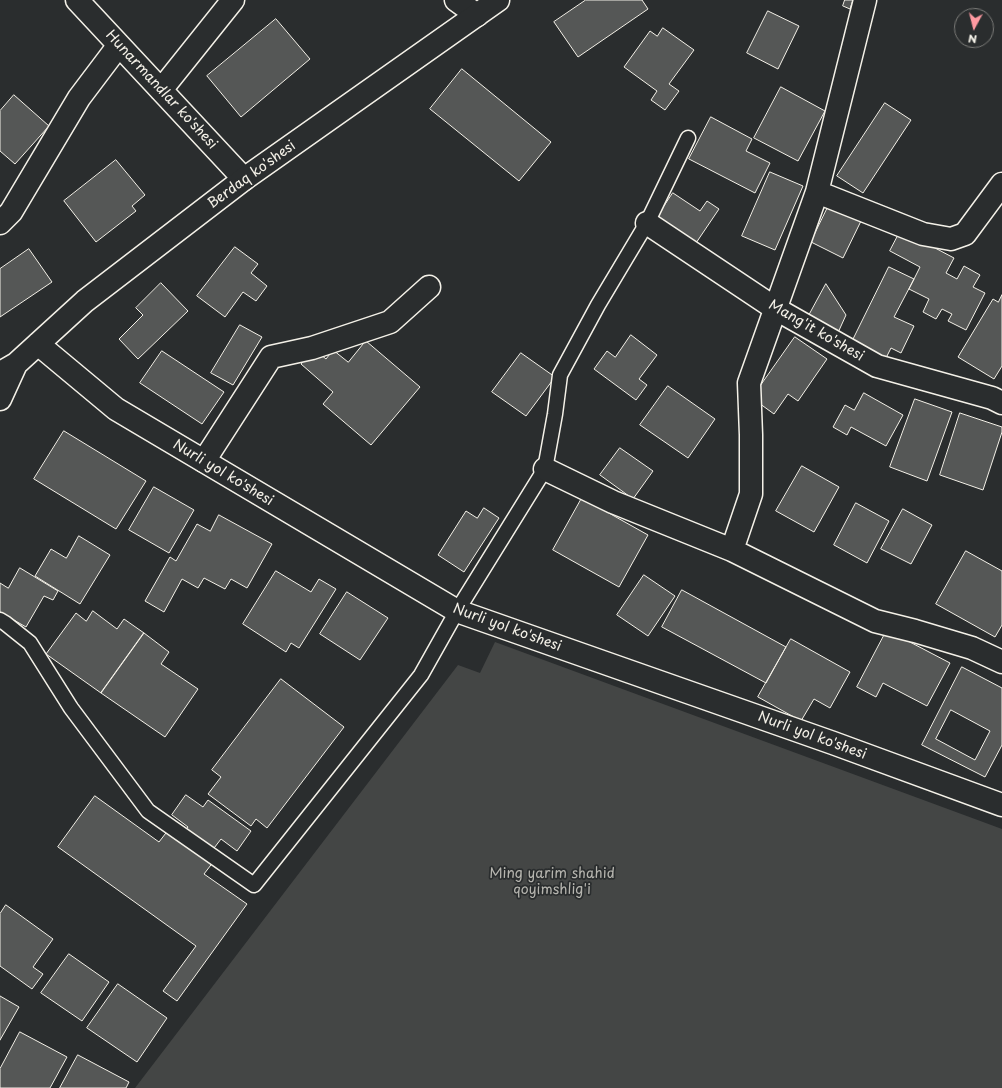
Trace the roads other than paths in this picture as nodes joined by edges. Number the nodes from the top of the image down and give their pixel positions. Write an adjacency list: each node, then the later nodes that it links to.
1 (77, 0): 7 (street, Hunarmandlar ko'shesi)
2 (233, 0): 8 (street)
3 (456, 0): 6 (street)
4 (498, 0): 6 (street, Berdaq ko'shesi)
5 (865, 0): 12 (street)
6 (477, 15): 10 (street, Berdaq ko'shesi)
7 (119, 45): 8 (street, Hunarmandlar ko'shesi); 13 (street)
8 (161, 90): 10 (street, Hunarmandlar ko'shesi)
9 (688, 138): 14 (lane)
10 (244, 179): 17 (street, Berdaq ko'shesi)
11 (1002, 184): 12 (street)
12 (817, 192): 16 (street)
13 (0, 223)
14 (647, 224): 16 (street, Mang'it ko'shesi); 22 (lane)
15 (429, 287): 21 (street)
16 (776, 309): 20 (street, Mang'it ko'shesi); 23 (street)
17 (38, 344): 18 (street, Berdaq ko'shesi); 21 (street, Nurli yol ko'shesi)
18 (8, 369): 19 (street)
19 (0, 399)
20 (1002, 403)
21 (204, 461): 24 (street, Nurli yol ko'shesi)
22 (545, 469): 23 (street); 24 (lane)
23 (732, 550): 26 (street)
24 (457, 612): 25 (lane); 27 (street, Nurli yol ko'shesi)
25 (0, 620)
26 (1002, 662)
27 (1002, 805)

